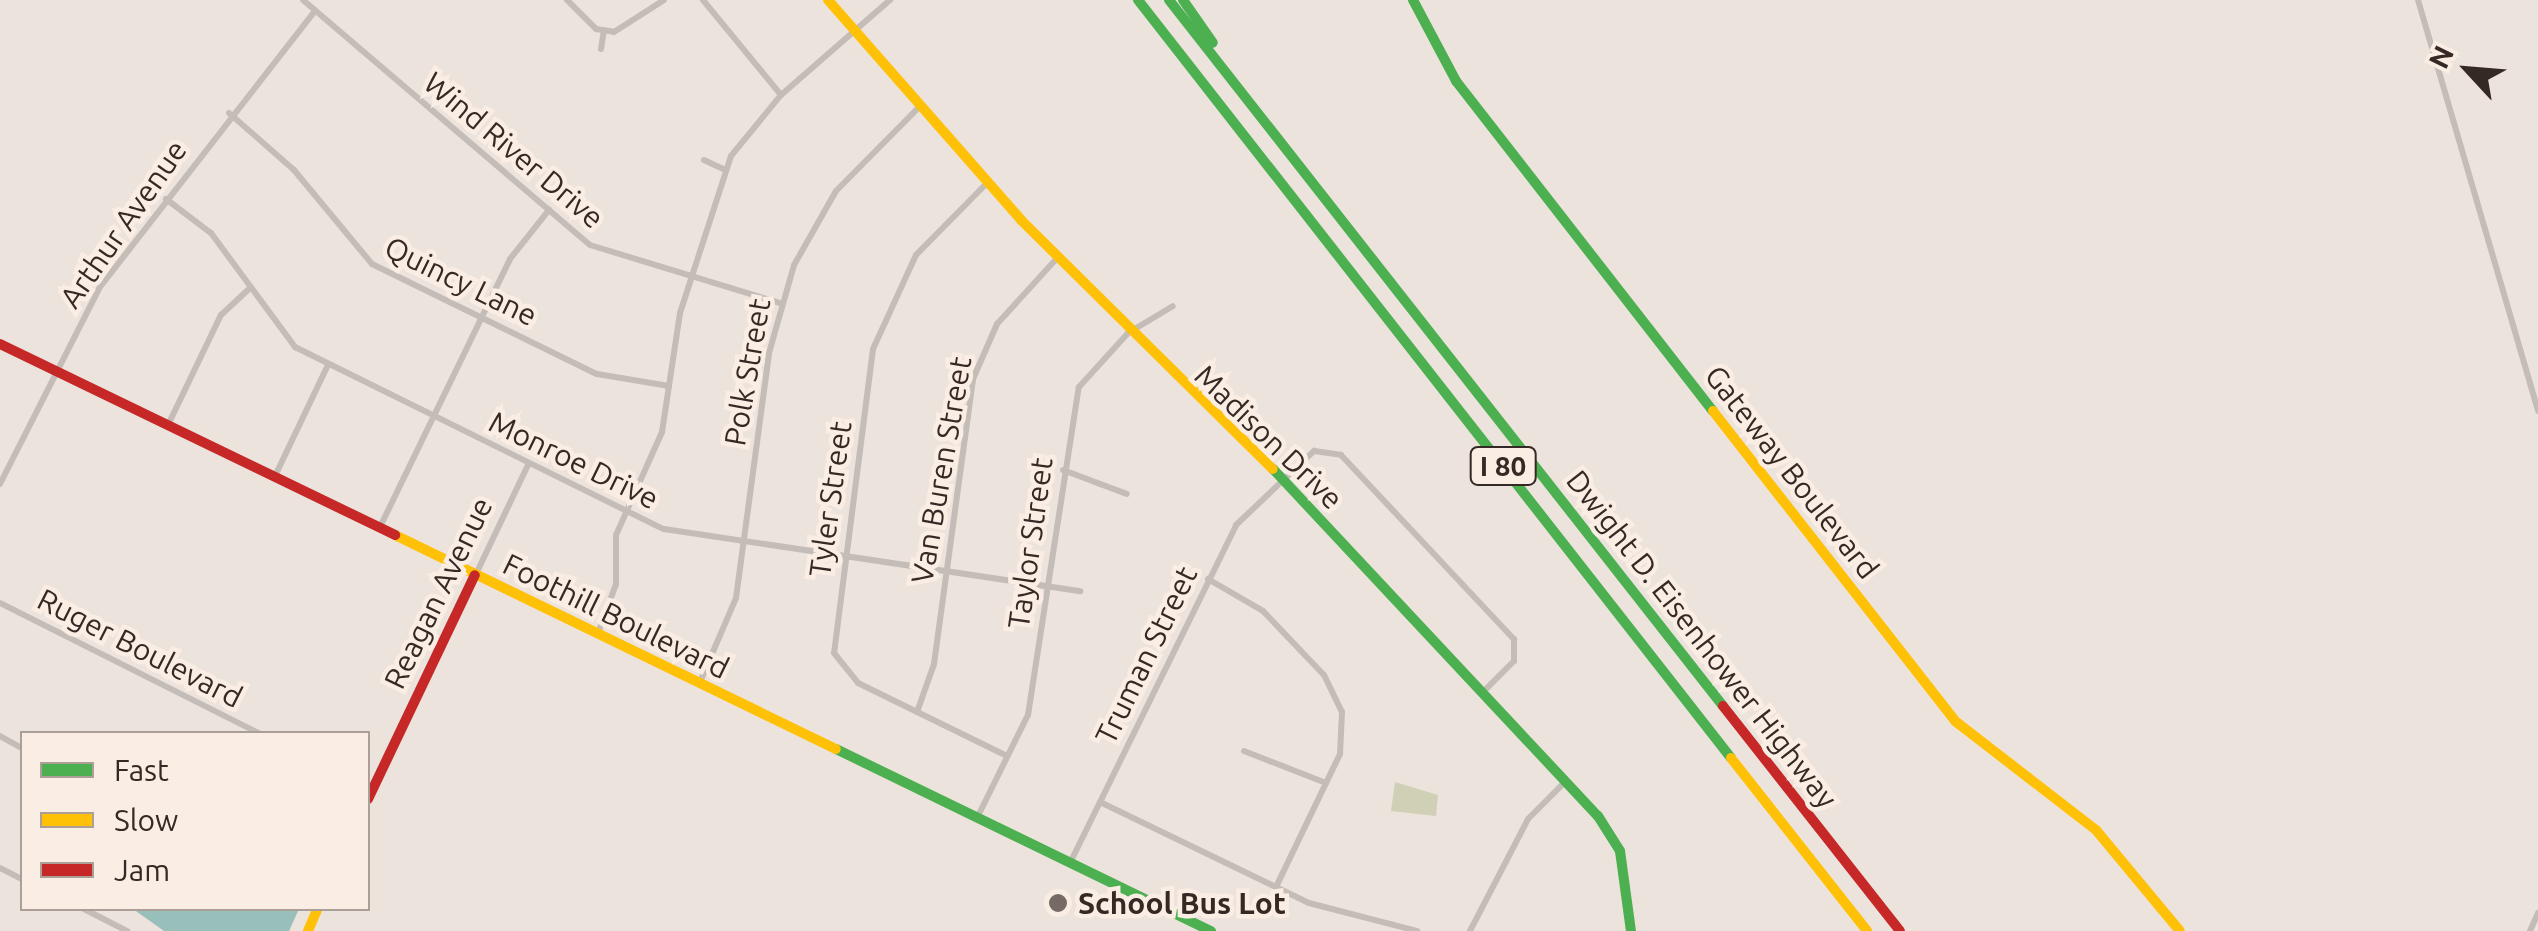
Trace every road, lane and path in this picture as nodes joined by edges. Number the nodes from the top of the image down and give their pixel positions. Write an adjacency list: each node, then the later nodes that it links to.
1 (304, 0): 12 (street, Wind River Drive)
2 (567, 0): 13 (street)
3 (664, 0): 13 (street)
4 (703, 0): 16 (street)
5 (828, 0): 14 (main road, Madison Drive)
6 (890, 0): 14 (street)
7 (1138, 0): 76 (main road, Dwight D. Eisenhower Highway / I 80)
8 (1169, 0): 19 (main road, Dwight D. Eisenhower Highway / I 80)
9 (1183, 0): 19 (main road, I 80)
10 (1413, 0): 78 (main road, Gateway Boulevard)
11 (2418, 0): 36 (street)
12 (315, 11): 18 (street, Arthur Avenue); 24 (street, Wind River Drive)
13 (604, 30): 15 (street)
14 (852, 30): 16 (street); 17 (main road, Madison Drive)
15 (601, 49)
16 (781, 95): 21 (street)
17 (919, 107): 22 (main road, Madison Drive); 28 (street, Polk Street)
18 (229, 113): 23 (street, Arthur Avenue); 30 (street, Quincy Lane)
19 (1291, 156): 77 (main road, Dwight D. Eisenhower Highway / I 80)
20 (704, 160): 21 (street)
21 (725, 170): 26 (street)
22 (986, 184): 25 (main road, Madison Drive); 48 (street, Tyler Street)
23 (166, 200): 27 (street, Monroe Drive); 34 (street, Arthur Avenue)
24 (549, 210): 26 (street, Wind River Drive); 30 (street)
25 (1057, 258): 31 (main road, Madison Drive); 49 (street, Van Buren Street)
26 (691, 277): 28 (street, Wind River Drive); 35 (street)
27 (250, 288): 33 (street, Monroe Drive); 38 (street)
28 (780, 304): 47 (street, Polk Street)
29 (1173, 306): 31 (street, Taylor Street)
30 (482, 317): 35 (street, Quincy Lane); 37 (street)
31 (1128, 333): 40 (street, Taylor Street); 42 (main road, Madison Drive)
32 (0, 344): 34 (main road, Foothill Boulevard)
33 (328, 365): 37 (street, Monroe Drive); 41 (street)
34 (56, 372): 38 (main road, Foothill Boulevard); 43 (street, Arthur Avenue)
35 (669, 386): 45 (street)
36 (2538, 411)
37 (434, 416): 39 (street, Monroe Drive); 46 (street)
38 (168, 426): 41 (main road, Foothill Boulevard)
39 (529, 463): 45 (street, Monroe Drive); 50 (street, Reagan Avenue)
40 (1063, 470): 44 (street); 52 (street, Taylor Street)
41 (274, 478): 46 (main road, Foothill Boulevard)
42 (1281, 478): 51 (street, Truman Street); 57 (main road, Madison Drive); 57 (street, Truman Street)
43 (0, 484)
44 (1127, 494)
45 (627, 511): 47 (street, Monroe Drive); 55 (street)
46 (379, 529): 50 (main road, Foothill Boulevard)
47 (743, 542): 48 (street, Monroe Drive); 56 (street, Polk Street)
48 (844, 556): 49 (street, Monroe Drive); 58 (street, Tyler Street)
49 (946, 571): 52 (street, Monroe Drive); 58 (street, Van Buren Street)
50 (475, 575): 55 (main road, Foothill Boulevard); 64 (main road, Reagan Avenue)
51 (1208, 579): 63 (street); 65 (street, Truman Street)
52 (1048, 584): 53 (street, Monroe Drive); 61 (street, Taylor Street)
53 (1080, 591)
54 (0, 603): 59 (street, Ruger Boulevard)
55 (598, 634): 56 (main road, Foothill Boulevard)
56 (699, 683): 66 (main road, Foothill Boulevard)
57 (1482, 692): 62 (main road, Madison Drive)
58 (917, 712): 61 (street, Tyler Street)
59 (254, 731)
60 (1244, 751): 63 (street)
61 (1008, 756): 66 (street, Taylor Street)
62 (1566, 782): 74 (street); 75 (main road, Madison Drive)
63 (1326, 783): 68 (street)
64 (370, 796)
65 (1100, 802): 67 (street, Truman Street); 68 (street)
66 (977, 820): 67 (main road, Foothill Boulevard)
67 (1070, 864): 72 (main road, Foothill Boulevard)
68 (1276, 887): 73 (street)
69 (88, 911): 71 (street)
70 (2538, 913): 79 (street)
71 (127, 931)
72 (1211, 931)
73 (1417, 931)
74 (1470, 931)
75 (1631, 931)
76 (1868, 931)
77 (1900, 931)
78 (2180, 931)
79 (2530, 931)

